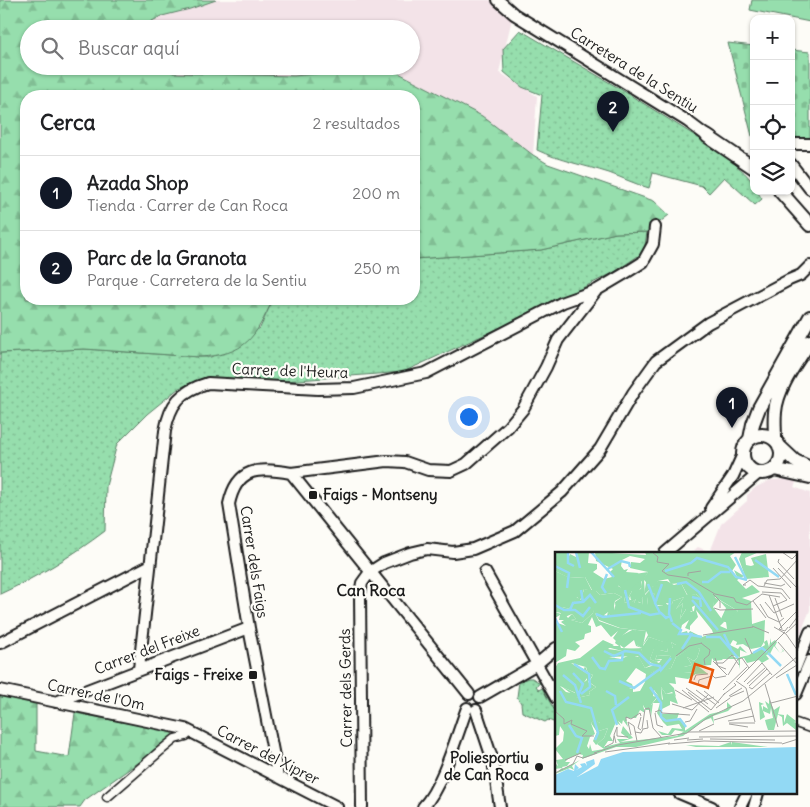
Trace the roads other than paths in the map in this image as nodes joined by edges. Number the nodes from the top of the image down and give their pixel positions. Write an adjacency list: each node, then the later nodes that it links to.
1 (498, 0): 2 (street, Carretera de la Sentiu)
2 (707, 136): 5 (street, Carretera de la Sentiu)
3 (795, 144): 4 (street)
4 (810, 144)
5 (750, 165)
6 (795, 169): 7 (street)
7 (810, 188)
8 (784, 195): 9 (street)
9 (810, 225)
10 (655, 227): 13 (street, Carrer de l'Heura)
11 (810, 266): 12 (street)
12 (805, 276): 27 (street)
13 (597, 290): 22 (street, Carrer dels Faigs); 26 (street, Carrer de l'Heura)
14 (810, 317): 16 (street)
15 (810, 341): 17 (street)
16 (750, 439): 17 (street); 18 (street)
17 (777, 443): 19 (street); 20 (street)
18 (744, 454): 21 (street); 24 (street)
19 (810, 468)
20 (774, 469): 21 (street); 23 (street)
21 (760, 472): 24 (street)
22 (292, 473): 27 (street); 29 (street, Carrer dels Faigs)
23 (810, 477)
24 (705, 518): 25 (street)
25 (665, 552)
26 (149, 566): 31 (street); 36 (street, Carrer de l'Heura)
27 (370, 572): 39 (street); 53 (street, Carrer dels Gerds)
28 (486, 572): 35 (street)
29 (249, 628): 36 (street, Carrer del Freixe); 47 (street, Carrer dels Faigs)
30 (810, 632): 34 (street)
31 (0, 643)
32 (555, 649): 35 (street)
33 (810, 661): 37 (street)
34 (798, 663)
35 (537, 664): 40 (street); 41 (street)
36 (139, 669): 42 (street, Carrer del Freixe)
37 (798, 689)
38 (0, 690): 42 (street, Carrer de l'Om)
39 (469, 694): 41 (street); 43 (street)
40 (555, 696)
41 (480, 697): 43 (street)
42 (56, 702): 46 (street, Carrer de l'Om)
43 (471, 709): 54 (street); 55 (street)
44 (798, 724): 45 (street)
45 (810, 728)
46 (188, 730): 47 (street, Carrer del Xiprer); 51 (street)
47 (278, 777): 52 (street, Carrer del Xiprer)
48 (680, 794): 56 (street)
49 (746, 794): 57 (street)
50 (758, 794): 58 (street)
51 (108, 797)
52 (338, 807)
53 (362, 807)
54 (423, 807)
55 (500, 807)
56 (712, 807)
57 (740, 807)
58 (754, 807)

